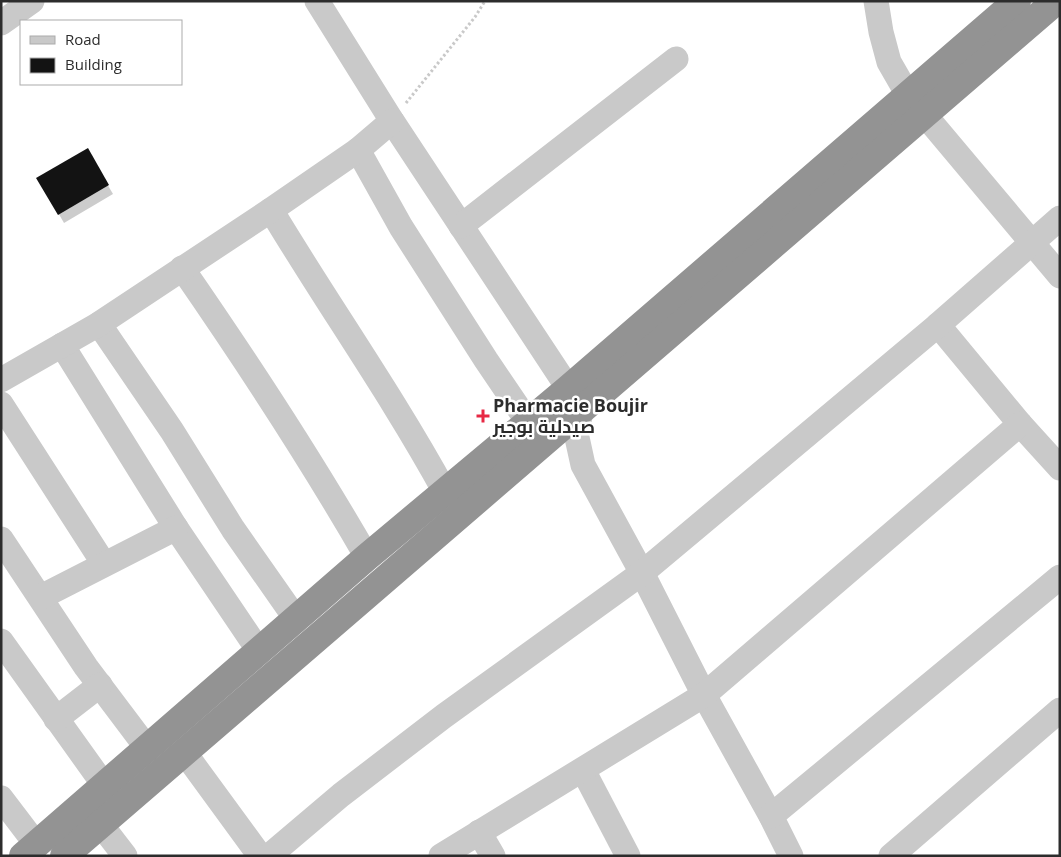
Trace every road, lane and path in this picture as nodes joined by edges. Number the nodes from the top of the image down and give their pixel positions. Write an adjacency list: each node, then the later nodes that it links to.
1 (32, 1): 7 (street)
2 (317, 1): 10 (street)
3 (485, 1): 10 (path)
4 (876, 1): 9 (street)
5 (1017, 1): 9 (highway)
6 (1056, 1): 9 (highway)
7 (1, 23)
8 (676, 59): 14 (street)
9 (917, 105): 15 (street); 22 (highway)
10 (392, 121): 11 (street); 14 (street)
11 (358, 150): 12 (street); 24 (street)
12 (271, 210): 16 (street); 27 (street)
13 (1060, 218): 15 (street)
14 (461, 226): 22 (street)
15 (1031, 243): 17 (street); 19 (street)
16 (182, 268): 18 (street); 30 (street)
17 (1060, 276)
18 (99, 324): 20 (street); 35 (street)
19 (938, 325): 25 (street); 32 (street)
20 (62, 345): 21 (street); 28 (street)
21 (1, 380)
22 (575, 399): 24 (highway); 32 (street); 43 (highway)
23 (1, 404): 31 (street)
24 (528, 422): 27 (highway)
25 (1020, 424): 26 (street); 39 (street)
26 (1060, 468)
27 (445, 492): 30 (highway)
28 (176, 528): 31 (street); 37 (street)
29 (1, 539): 34 (street)
30 (367, 557): 35 (highway)
31 (104, 564): 34 (street)
32 (642, 573): 39 (street); 55 (street)
33 (1060, 577): 48 (street)
34 (41, 597): 38 (street)
35 (296, 619): 37 (highway)
36 (1, 640): 41 (street)
37 (259, 652): 42 (highway)
38 (100, 685): 41 (street); 42 (street)
39 (704, 695): 44 (street); 48 (street)
40 (1060, 710): 60 (street)
41 (56, 719): 45 (street)
42 (147, 748): 45 (highway)
43 (184, 752): 49 (highway); 54 (street)
44 (583, 770): 50 (street); 58 (street)
45 (104, 785): 47 (highway)
46 (1, 798): 51 (street)
47 (84, 803): 49 (street); 51 (highway)
48 (771, 816): 59 (street)
49 (100, 824): 52 (highway); 53 (street)
50 (479, 832): 56 (street); 57 (street)
51 (29, 850)
52 (64, 856)
53 (125, 856)
54 (260, 856)
55 (270, 856)
56 (442, 856)
57 (492, 856)
58 (628, 856)
59 (791, 856)
60 (892, 856)

